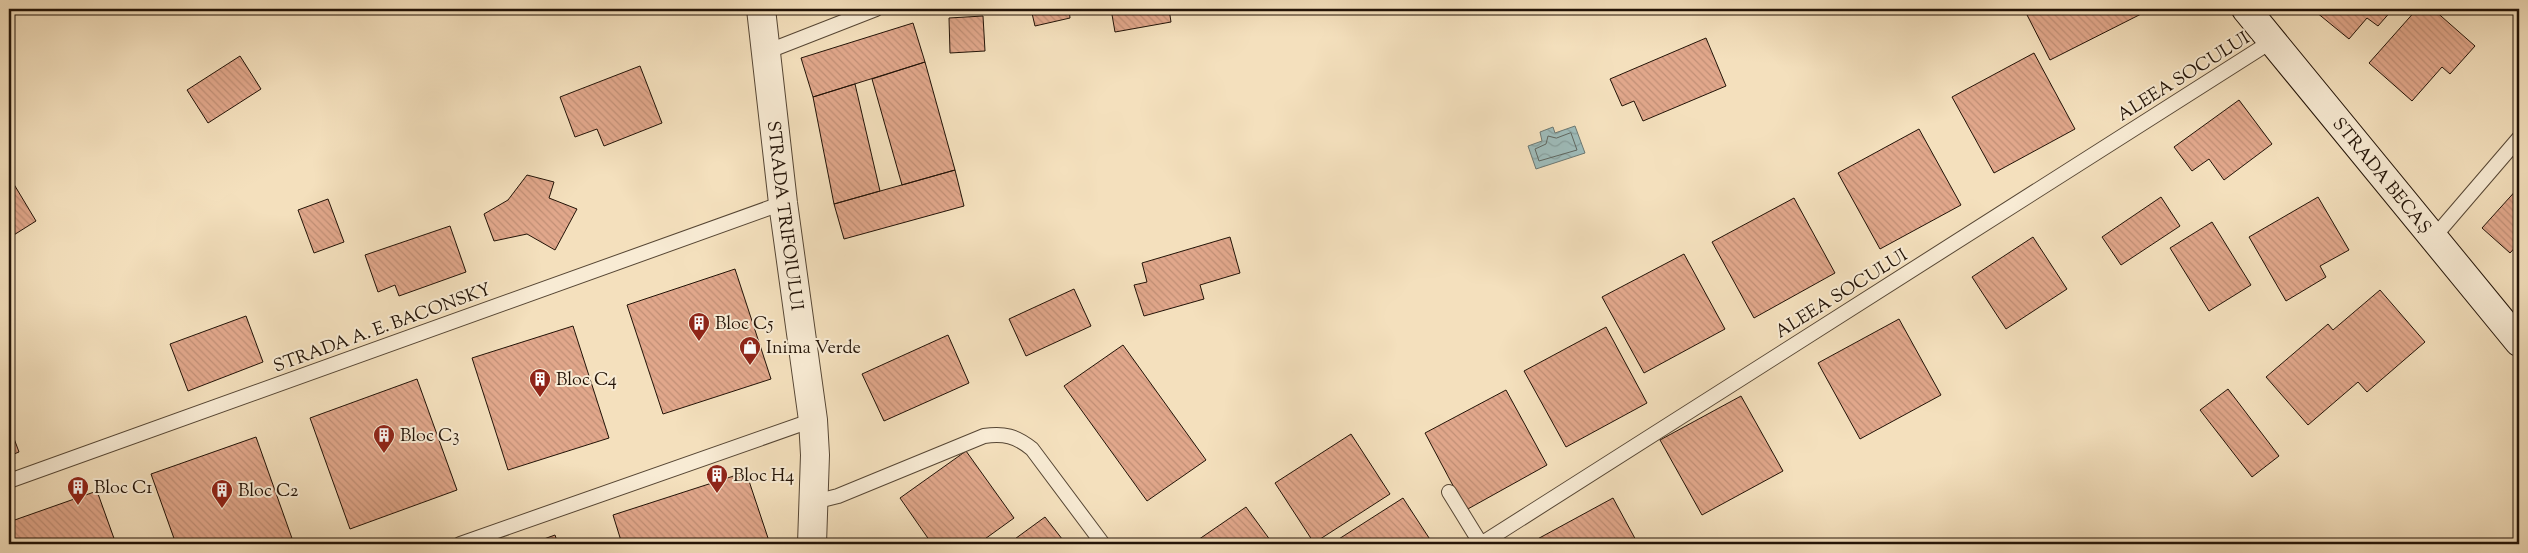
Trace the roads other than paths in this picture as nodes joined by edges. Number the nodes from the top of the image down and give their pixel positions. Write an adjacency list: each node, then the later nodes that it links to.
1 (761, 9): 5 (street, STRADA TRIFOIULUI)
2 (876, 9): 5 (lane)
3 (2246, 9): 4 (street, STRADA BECAȘ)
4 (2272, 41): 8 (street, STRADA BECAȘ); 12 (lane, ALEEA SOCULUI)
5 (766, 52): 7 (street, STRADA TRIFOIULUI)
6 (2519, 138): 8 (lane)
7 (775, 206): 10 (street, STRADA TRIFOIULUI); 11 (lane, STRADA A. E. BACONSKY)
8 (2434, 236): 9 (street, STRADA BECAȘ)
9 (2519, 342)
10 (814, 420): 13 (street, STRADA TRIFOIULUI); 14 (lane)
11 (9, 481)
12 (1449, 492)
13 (814, 502): 15 (street, STRADA TRIFOIULUI); 16 (lane)
14 (460, 544)
15 (812, 544)
16 (1103, 544)

